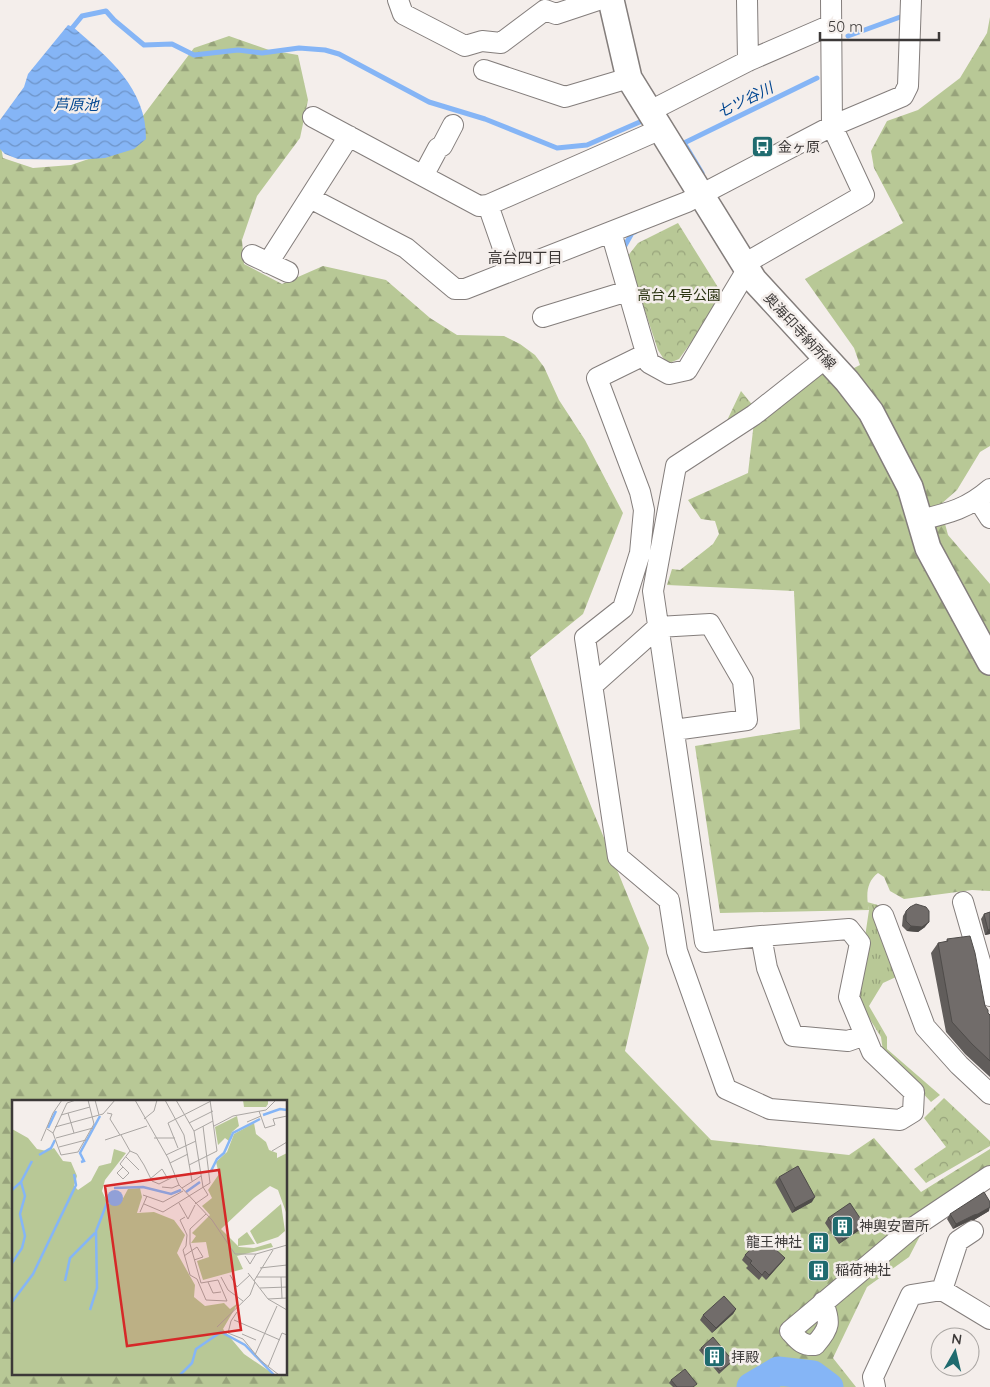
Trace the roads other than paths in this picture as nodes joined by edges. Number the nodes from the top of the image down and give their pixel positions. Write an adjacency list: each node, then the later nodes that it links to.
1 (398, 0): 7 (street)
2 (598, 0): 7 (street)
3 (611, 0): 11 (main road, 奥海印寺納所線)
4 (747, 0): 9 (street)
5 (831, 0): 8 (street)
6 (911, 0): 15 (street)
7 (543, 5)
8 (831, 25): 9 (street); 15 (street)
9 (748, 62): 13 (street)
10 (484, 70): 11 (street)
11 (629, 78): 13 (main road, 奥海印寺納所線)
12 (313, 117): 16 (street)
13 (655, 120): 18 (main road, 奥海印寺納所線); 20 (street)
14 (454, 125): 17 (street)
15 (832, 126): 18 (street); 22 (street)
16 (349, 136): 17 (street); 19 (street)
17 (423, 176): 20 (street)
18 (700, 194): 21 (street); 22 (main road, 奥海印寺納所線)
19 (310, 198): 23 (street); 24 (street)
20 (488, 205): 23 (street)
21 (611, 232): 23 (street); 25 (street)
22 (745, 267): 27 (street); 28 (main road, 奥海印寺納所線)
23 (511, 271)
24 (288, 272)
25 (628, 291): 26 (street); 27 (street)
26 (543, 316)
27 (646, 354): 34 (street)
28 (826, 358): 31 (main road, 奥海印寺納所線); 32 (street)
29 (984, 494): 30 (street); 31 (street)
30 (990, 518)
31 (920, 520): 33 (main road, 奥海印寺納所線)
32 (658, 627): 34 (street); 35 (street); 35 (street)
33 (990, 662)
34 (593, 685): 40 (street)
35 (674, 730): 38 (street)
36 (963, 902): 39 (street)
37 (883, 915): 41 (street)
38 (761, 936): 40 (street); 40 (street)
39 (990, 996)
40 (865, 1035)
41 (990, 1094)
42 (990, 1176): 45 (street)
43 (973, 1231): 44 (street)
44 (942, 1290): 46 (street); 47 (street)
45 (823, 1302)
46 (990, 1319)
47 (875, 1387)

